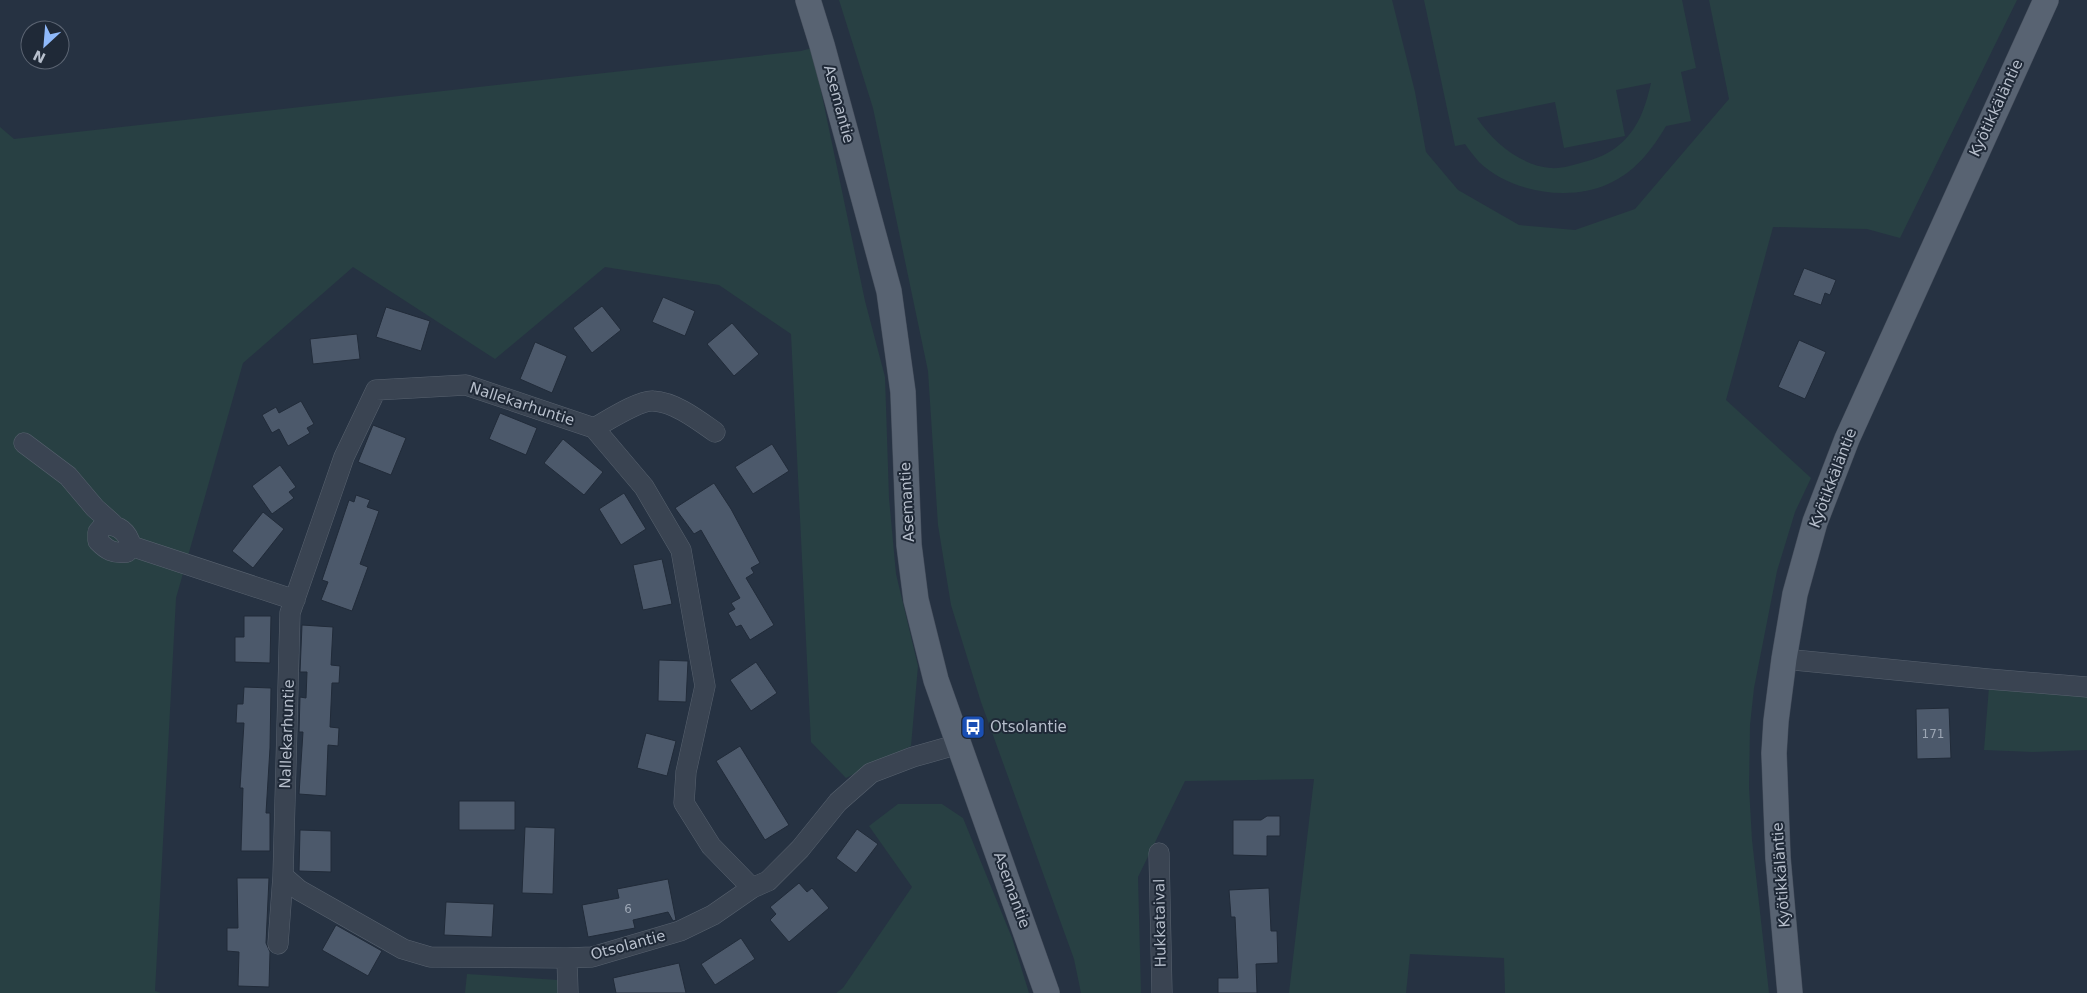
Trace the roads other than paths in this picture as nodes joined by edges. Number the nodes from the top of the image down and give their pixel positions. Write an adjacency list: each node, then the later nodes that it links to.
1 (808, 0): 9 (main road, Asemantie)
2 (2046, 0): 7 (main road, Kyötikkäläntie)
3 (594, 428): 4 (street); 6 (street, Nallekarhuntie); 12 (street, Nallekarhuntie)
4 (715, 432)
5 (24, 442): 6 (street)
6 (295, 600): 11 (street, Nallekarhuntie)
7 (1784, 659): 8 (street); 18 (main road, Kyötikkäläntie)
8 (2087, 687)
9 (959, 744): 12 (street, Otsolantie); 16 (main road, Asemantie)
10 (1159, 853): 17 (street, Hukkataival)
11 (283, 876): 13 (street, Nallekarhuntie); 14 (street, Otsolantie)
12 (752, 888): 14 (street, Otsolantie)
13 (278, 944)
14 (567, 958): 15 (street)
15 (568, 993)
16 (1047, 993)
17 (1162, 993)
18 (1790, 993)

